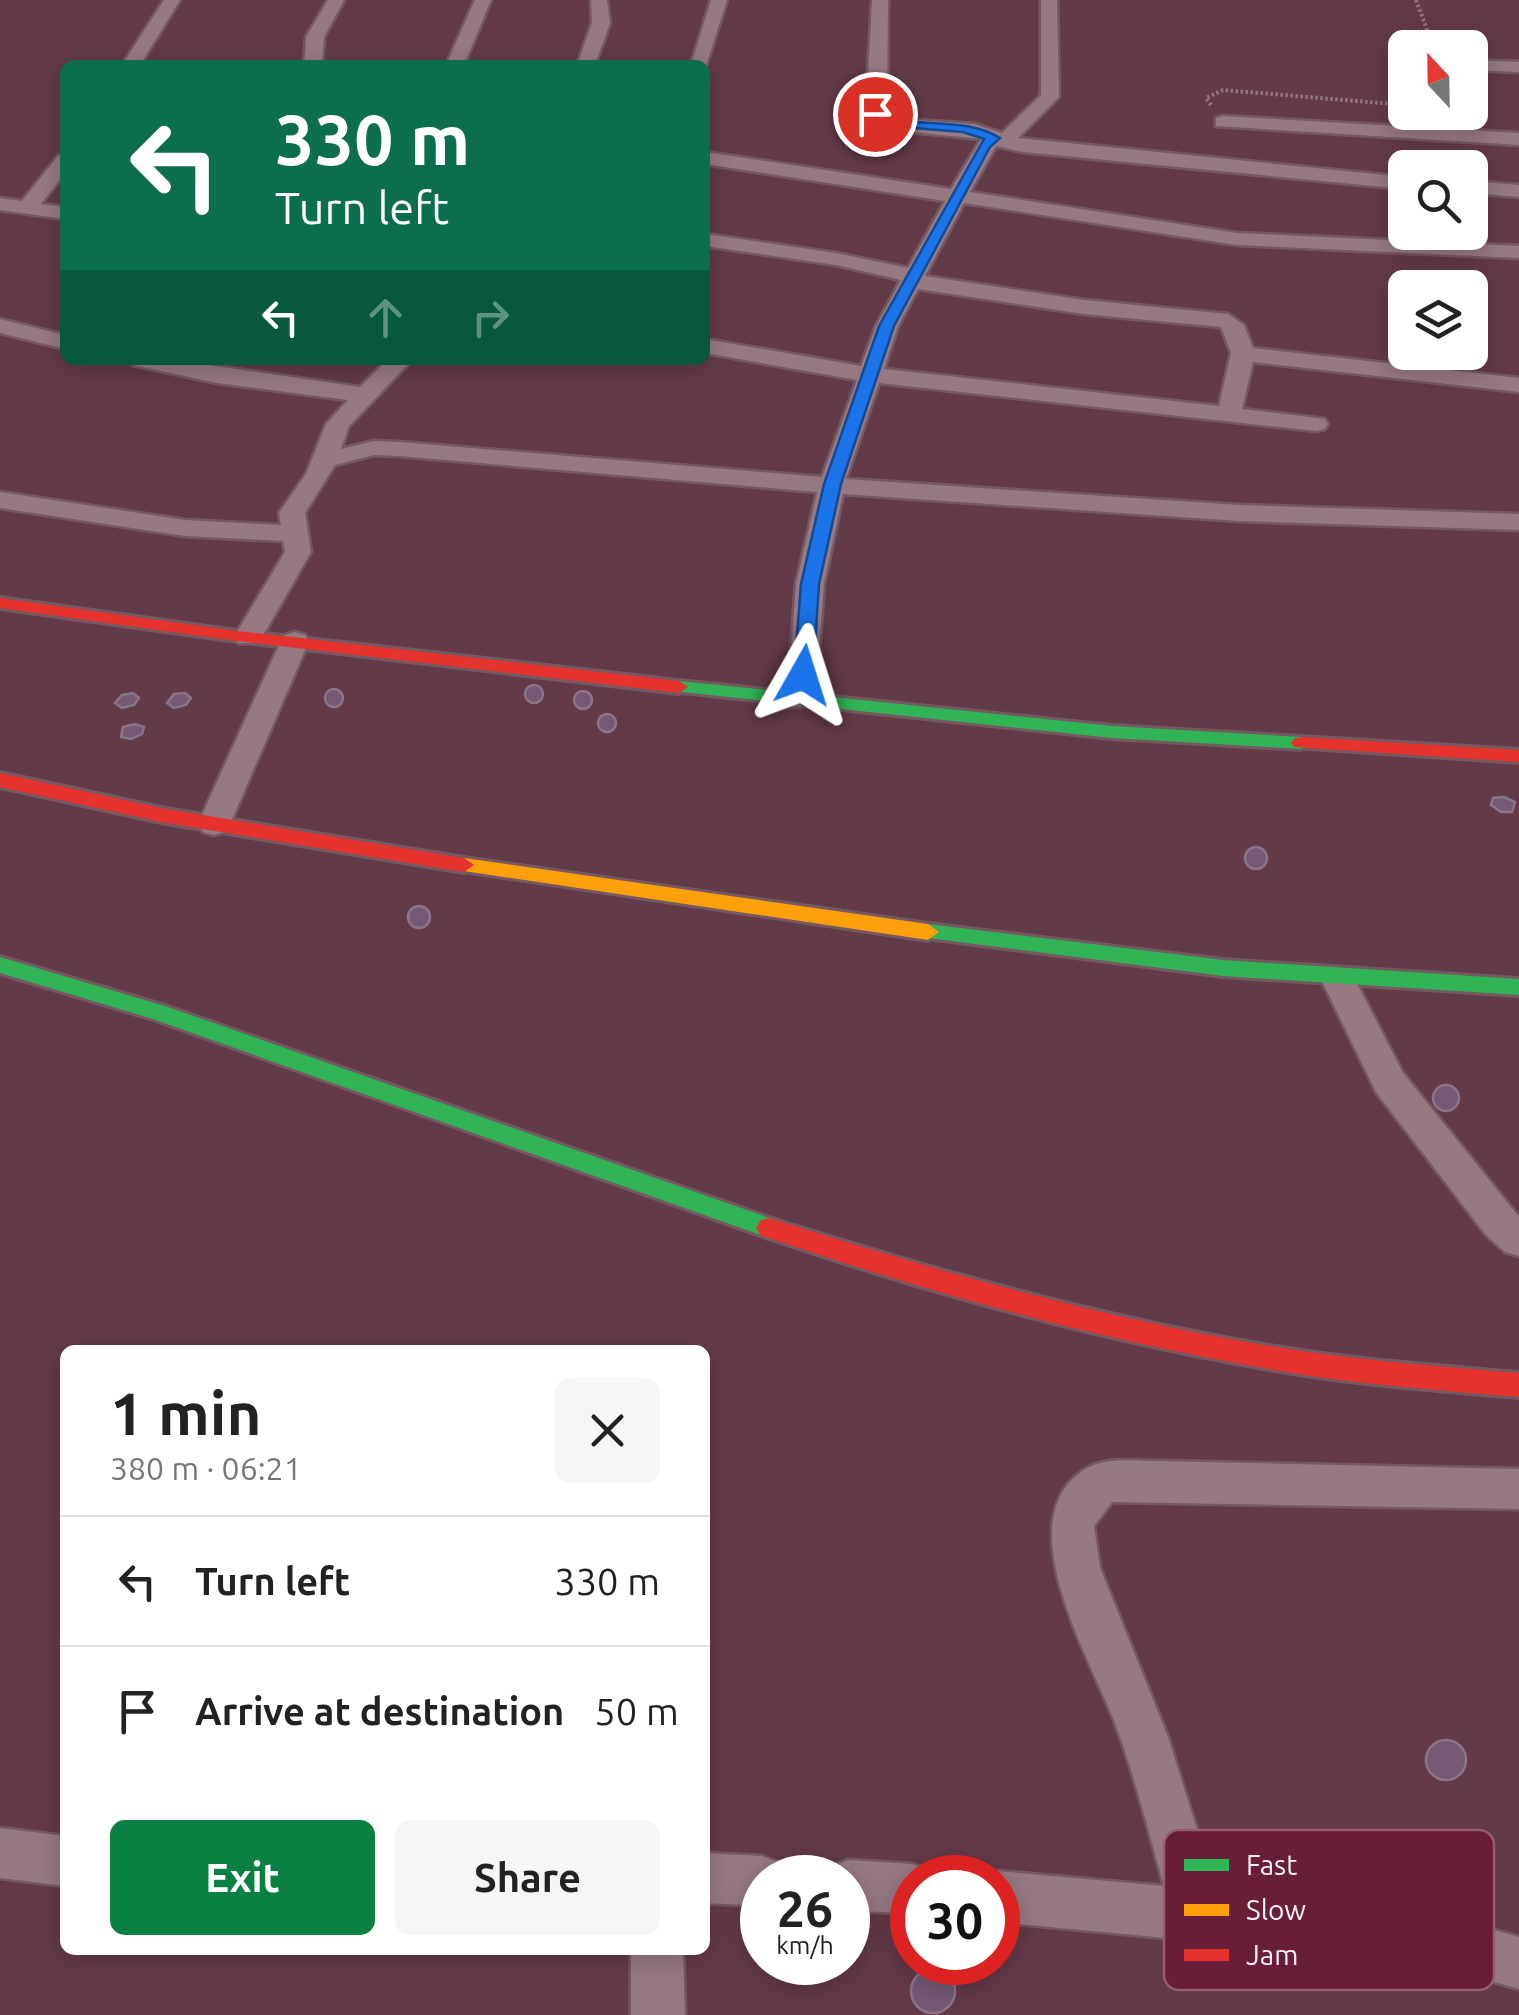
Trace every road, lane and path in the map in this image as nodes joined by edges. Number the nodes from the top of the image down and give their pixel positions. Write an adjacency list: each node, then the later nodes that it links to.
1 (172, 0): 10 (street)
2 (336, 0): 11 (street)
3 (483, 0): 12 (street)
4 (599, 0): 13 (street)
5 (718, 0): 14 (street)
6 (880, 0): 19 (street)
7 (1049, 0): 19 (street)
8 (1416, 0): 9 (path)
9 (1427, 30)
10 (134, 60)
11 (314, 60)
12 (457, 60)
13 (588, 60)
14 (701, 60)
15 (1488, 66): 16 (street)
16 (1519, 67)
17 (1224, 122): 18 (street)
18 (1519, 139)
19 (999, 141): 22 (street); 25 (street)
20 (710, 159): 25 (street)
21 (60, 166): 27 (street)
22 (1388, 182)
23 (1488, 189): 24 (street)
24 (1519, 191)
25 (957, 196): 30 (street); 31 (street)
26 (0, 204): 27 (street)
27 (27, 208): 28 (street)
28 (60, 212)
29 (710, 241): 31 (street)
30 (1519, 252)
31 (913, 278): 35 (street); 38 (street)
32 (0, 326): 33 (street)
33 (60, 341)
34 (710, 347): 38 (street)
35 (1242, 354): 39 (street); 41 (street)
36 (165, 365): 40 (street)
37 (395, 365): 40 (street)
38 (871, 374): 41 (street); 44 (street)
39 (1519, 385)
40 (364, 395): 43 (street)
41 (1228, 415): 42 (street)
42 (1316, 424)
43 (325, 460): 44 (street); 47 (street)
44 (832, 484): 46 (street); 51 (street)
45 (0, 500): 47 (street)
46 (1519, 522)
47 (296, 534): 49 (street)
48 (0, 603): 49 (street)
49 (248, 637): 50 (street)
50 (294, 642): 51 (street); 54 (street)
51 (791, 700): 52 (street)
52 (1519, 756)
53 (0, 780): 54 (street)
54 (214, 824): 56 (street)
55 (0, 965): 59 (street)
56 (1339, 981): 57 (street); 58 (street)
57 (1519, 987)
58 (1519, 1240)
59 (1519, 1385)
60 (1519, 1490): 61 (street)
61 (1172, 1830)
62 (0, 1853): 63 (street)
63 (60, 1860)
64 (710, 1878): 65 (street)
65 (740, 1880)
66 (1020, 1898): 67 (street)
67 (1164, 1911)
68 (657, 1955): 71 (street)
69 (1494, 1955): 70 (street)
70 (1519, 1962)
71 (658, 2015)

